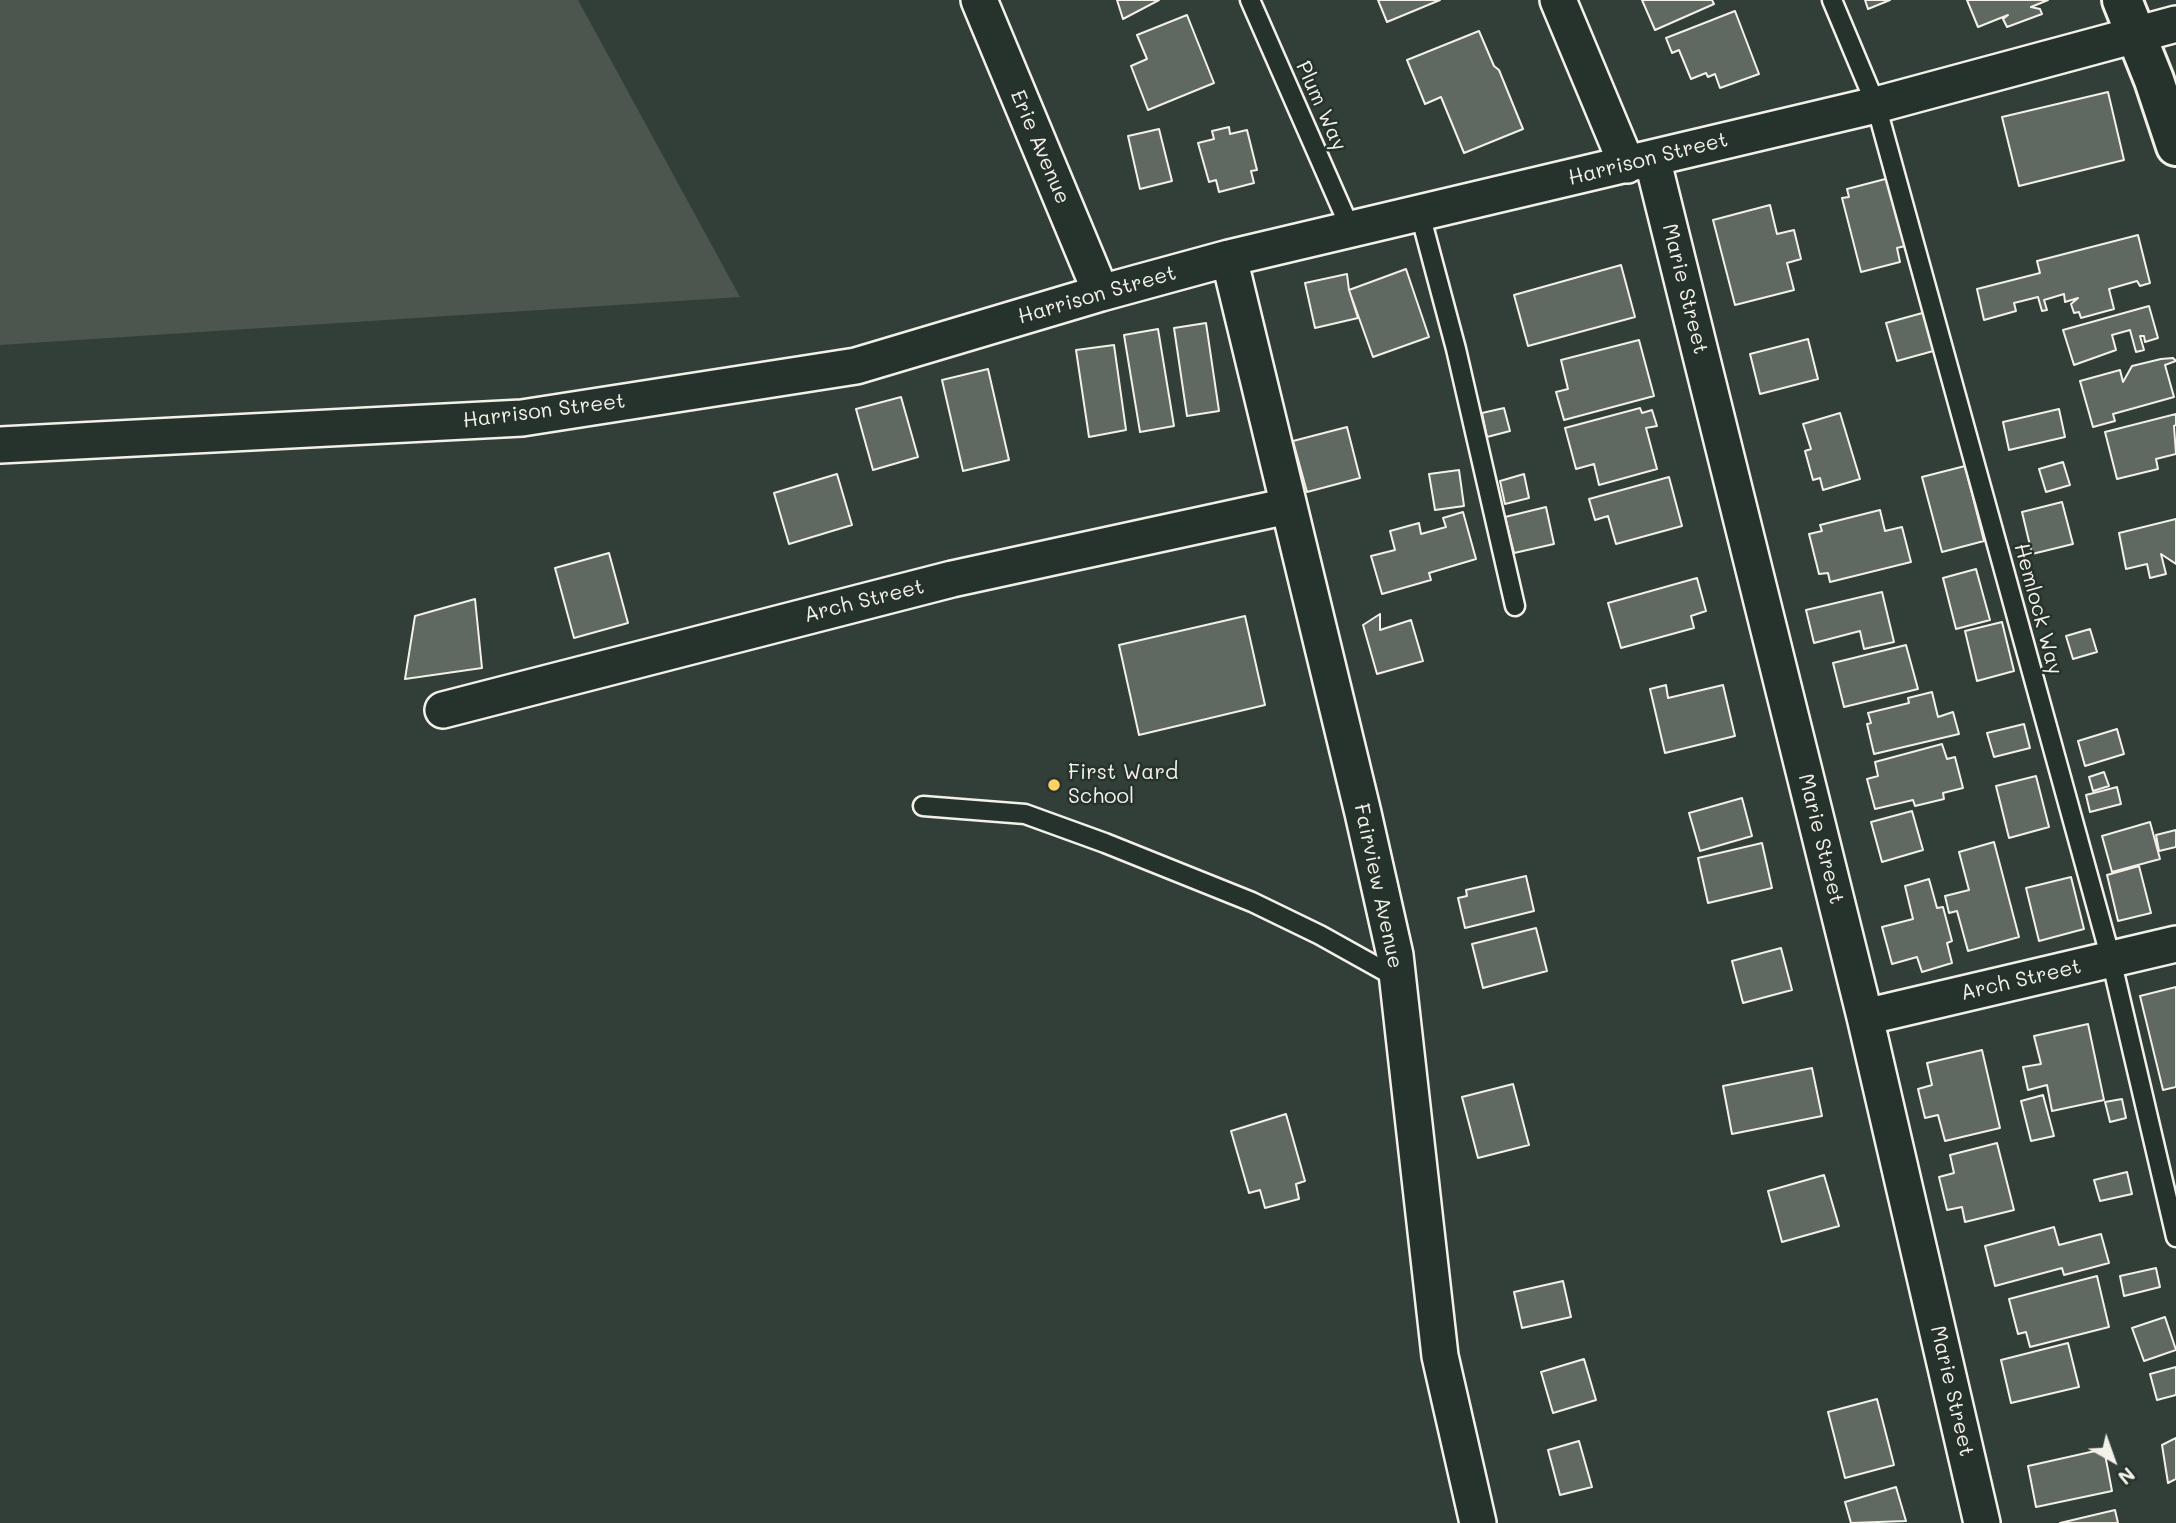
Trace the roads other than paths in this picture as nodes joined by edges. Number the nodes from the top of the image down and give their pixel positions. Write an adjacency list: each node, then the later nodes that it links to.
1 (979, 0): 13 (street, Erie Avenue)
2 (1250, 0): 11 (lane, Plum Way)
3 (1558, 0): 9 (street, Marie Street)
4 (1832, 0): 7 (lane, Hemlock Way)
5 (2129, 17): 6 (street, Harrison Street); 7 (street, Harrison Street); 8 (main road)
6 (2176, 24)
7 (1876, 104): 9 (street, Harrison Street); 20 (lane, Hemlock Way)
8 (2176, 146)
9 (1640, 161): 10 (street, Harrison Street); 22 (street, Marie Street)
10 (1420, 214): 11 (street, Harrison Street); 16 (lane)
11 (1351, 230): 12 (street, Harrison Street)
12 (1229, 258): 13 (street, Harrison Street); 15 (street, Fairview Avenue)
13 (1101, 293): 14 (street, Harrison Street)
14 (0, 445)
15 (1289, 506): 17 (street, Arch Street); 21 (street, Fairview Avenue)
16 (1515, 606)
17 (443, 709)
18 (923, 806): 21 (lane)
19 (2176, 944): 20 (street, Arch Street)
20 (2111, 959): 22 (street, Arch Street); 23 (lane, Hemlock Way)
21 (1397, 978): 24 (street, Fairview Avenue)
22 (1865, 1017): 25 (street, Marie Street)
23 (2176, 1237)
24 (1478, 1523)
25 (1982, 1523)

